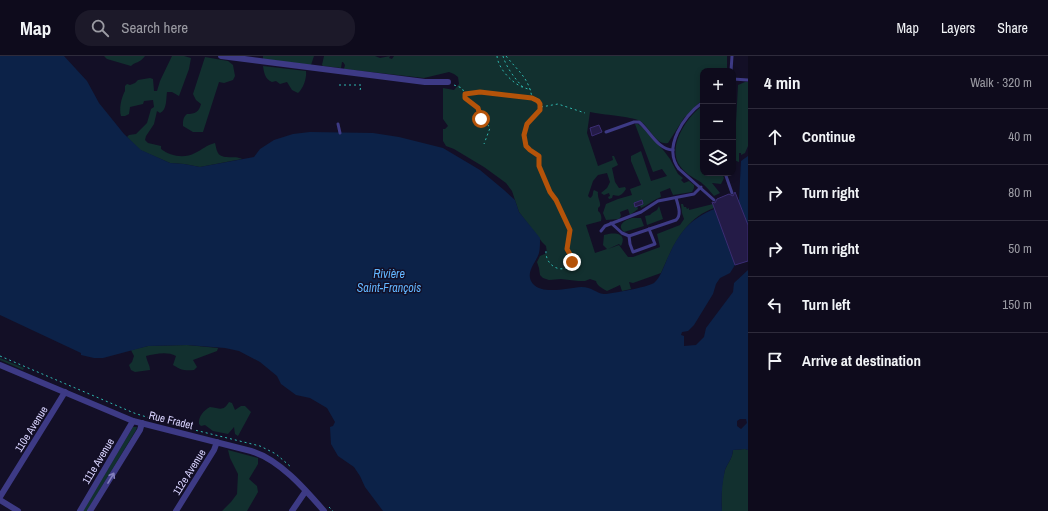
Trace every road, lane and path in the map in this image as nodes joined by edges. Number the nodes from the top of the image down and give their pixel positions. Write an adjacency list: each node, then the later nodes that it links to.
1 (221, 56): 9 (street)
2 (497, 56): 11 (path)
3 (503, 56): 11 (path)
4 (506, 56): 12 (path)
5 (732, 56): 6 (lane)
6 (731, 68)
7 (736, 79): 8 (lane)
8 (748, 80)
9 (448, 82): 14 (path)
10 (339, 86): 13 (path)
11 (524, 87): 12 (path)
12 (531, 90): 15 (path)
13 (360, 91)
14 (465, 94): 15 (path); 22 (path)
15 (532, 98): 17 (path)
16 (701, 104): 23 (lane)
17 (540, 107): 18 (path); 33 (path)
18 (585, 113)
19 (338, 124): 20 (lane)
20 (340, 132)
21 (606, 132): 23 (lane)
22 (484, 144)
23 (673, 150): 25 (lane)
24 (727, 176): 26 (lane)
25 (701, 188): 27 (lane); 28 (lane)
26 (732, 193)
27 (676, 198): 29 (lane); 30 (lane)
28 (714, 200)
29 (611, 223): 31 (lane); 32 (lane)
30 (649, 229): 32 (lane); 32 (lane)
31 (601, 231)
32 (629, 236)
33 (546, 251)
34 (0, 356): 40 (path, Rue Fradet)
35 (0, 365): 36 (street, Rue Fradet)
36 (65, 392): 37 (street, Rue Fradet); 42 (street, 110e Avenue)
37 (133, 420): 38 (street, Rue Fradet); 44 (street, 111e Avenue)
38 (142, 423): 39 (street, Rue Fradet); 45 (street, 111e Avenue, one-way to 38)
39 (217, 442): 41 (street, Rue Fradet); 46 (street, 112e Avenue)
40 (263, 447)
41 (305, 492): 47 (street); 48 (street, Rue Fradet)
42 (0, 499): 43 (street)
43 (18, 511)
44 (80, 511)
45 (90, 511)
46 (176, 511)
47 (292, 511)
48 (324, 511)

